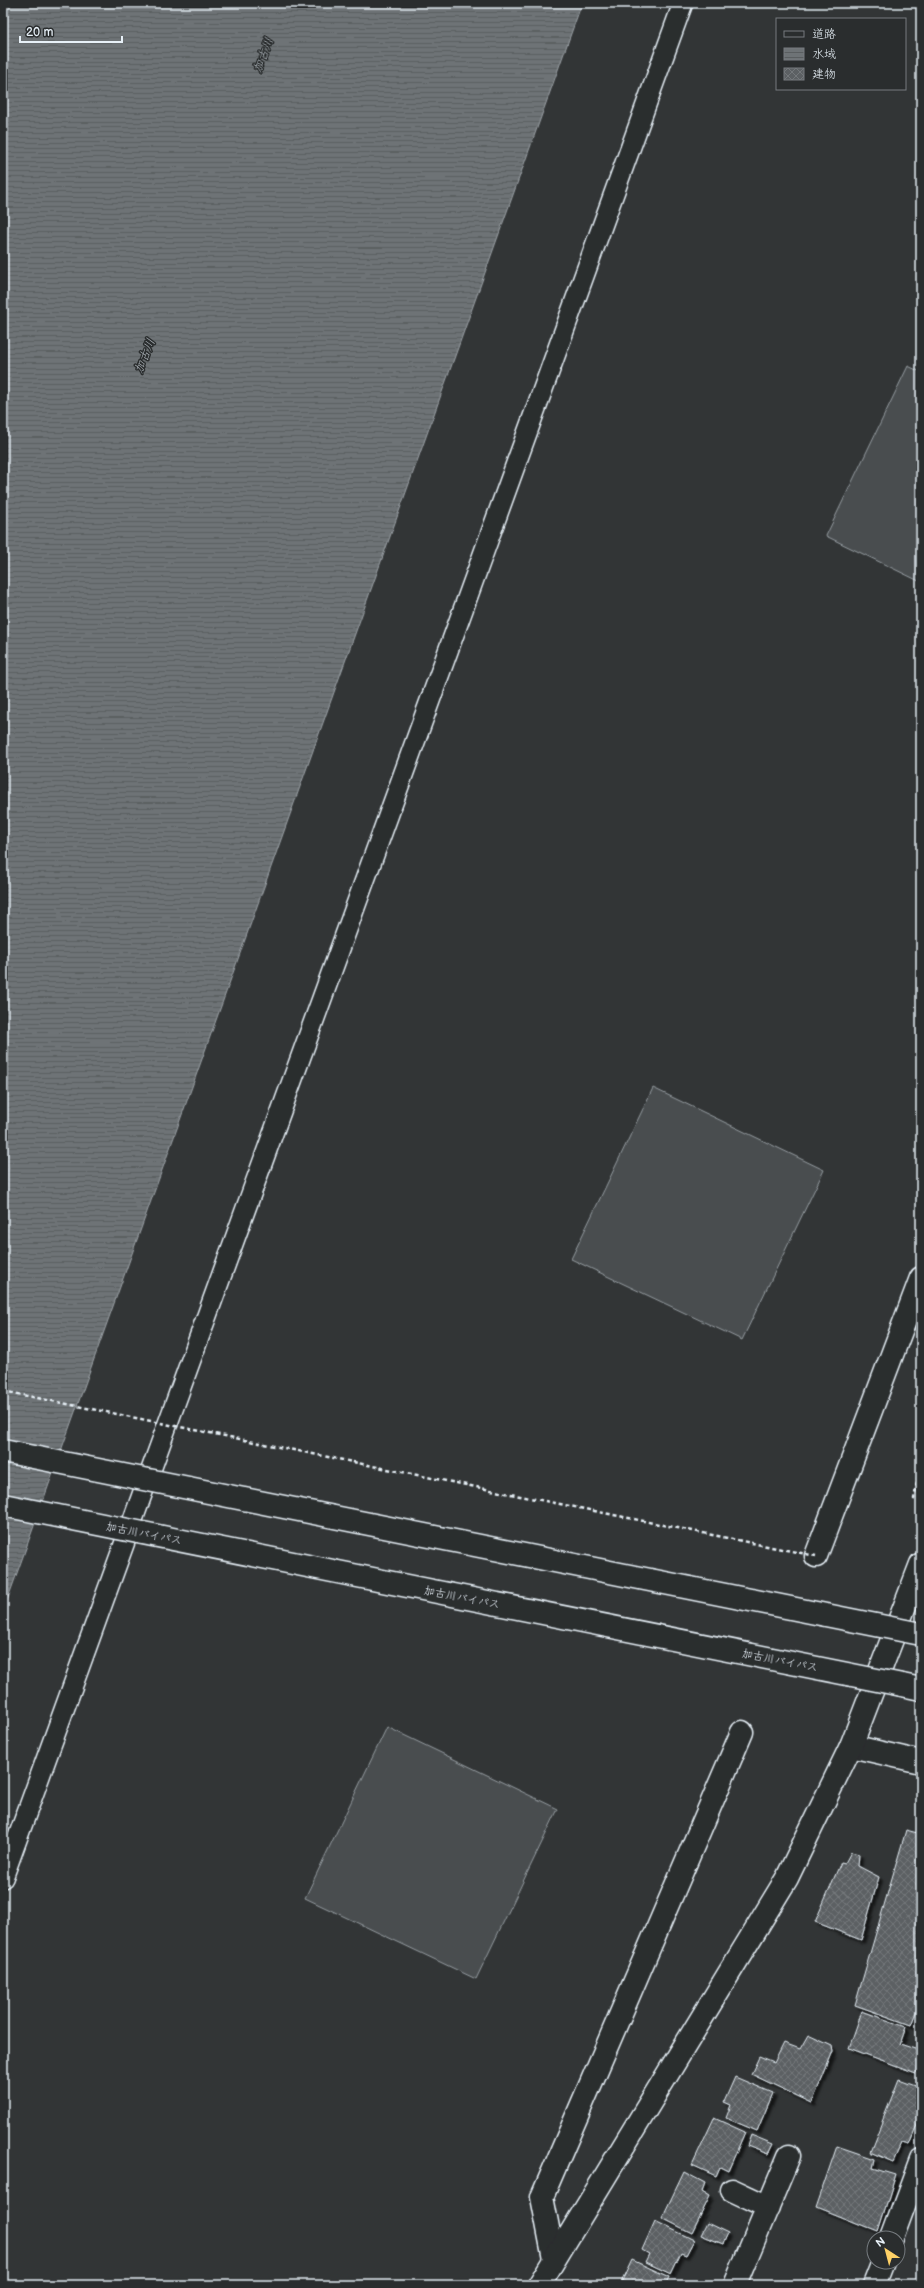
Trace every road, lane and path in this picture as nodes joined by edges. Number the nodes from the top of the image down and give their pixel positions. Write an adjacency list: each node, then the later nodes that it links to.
1 (684, 3): 15 (lane)
2 (921, 1278): 8 (main road)
3 (3, 1391): 8 (path, bridge)
4 (3, 1451): 10 (main road, bridge)
5 (921, 1462): 6 (path)
6 (921, 1502)
7 (3, 1505): 11 (main road, 加古川バイパス, bridge)
8 (816, 1556)
9 (921, 1564): 13 (main road)
10 (921, 1634)
11 (921, 1689)
12 (742, 1732): 21 (main road)
13 (851, 1746): 14 (main road); 21 (main road)
14 (921, 1762)
15 (3, 1878)
16 (789, 2156): 19 (main road)
17 (921, 2160): 20 (main road)
18 (732, 2190): 19 (main road)
19 (768, 2207): 24 (main road)
20 (895, 2230)
21 (554, 2259): 23 (main road)
22 (880, 2270): 25 (main road)
23 (538, 2285)
24 (735, 2285)
25 (874, 2285)

